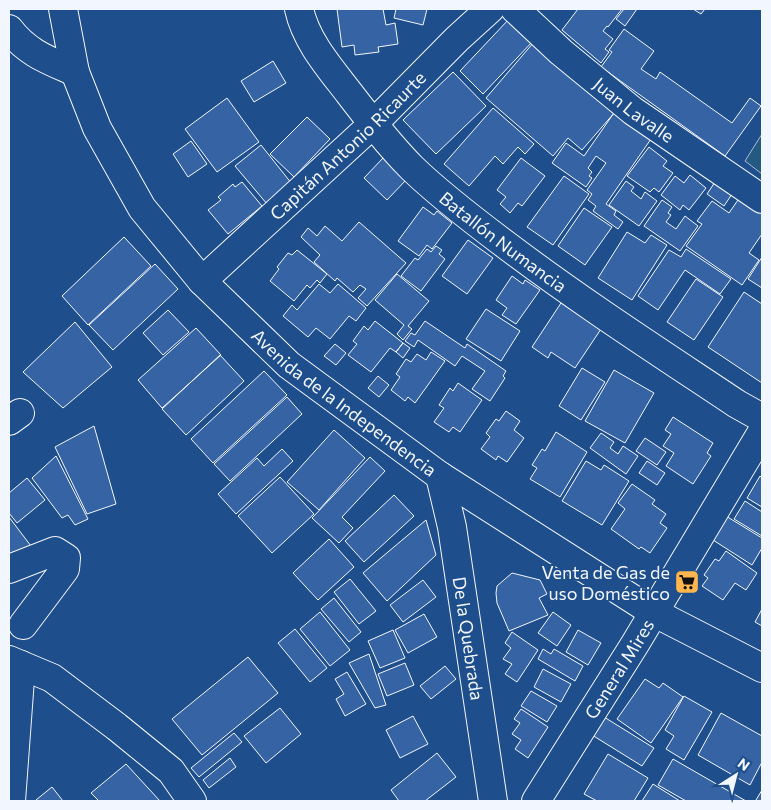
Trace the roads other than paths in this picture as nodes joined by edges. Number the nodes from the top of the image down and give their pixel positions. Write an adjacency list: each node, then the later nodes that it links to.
1 (63, 9): 6 (street, Avenida de la Independencia)
2 (299, 9): 7 (street, Batallón Numancia)
3 (490, 9): 7 (street, Capitán Antonio Ricaurte)
4 (515, 9): 8 (street, Juan Lavalle)
5 (9, 29): 6 (street)
6 (75, 72): 9 (street, Avenida de la Independencia)
7 (373, 124): 9 (street, Capitán Antonio Ricaurte); 10 (street, Batallón Numancia)
8 (762, 199)
9 (202, 281): 12 (street, Avenida de la Independencia)
10 (762, 418)
11 (762, 432): 14 (street, General Mires)
12 (440, 476): 14 (street, Avenida de la Independencia); 20 (street, De la Quebrada)
13 (9, 569): 15 (street)
14 (653, 612): 17 (street, Avenida de la Independencia); 21 (street, General Mires)
15 (23, 625)
16 (15, 663): 18 (street); 19 (street)
17 (762, 668)
18 (11, 801)
19 (192, 801)
20 (493, 801)
21 (536, 801)

